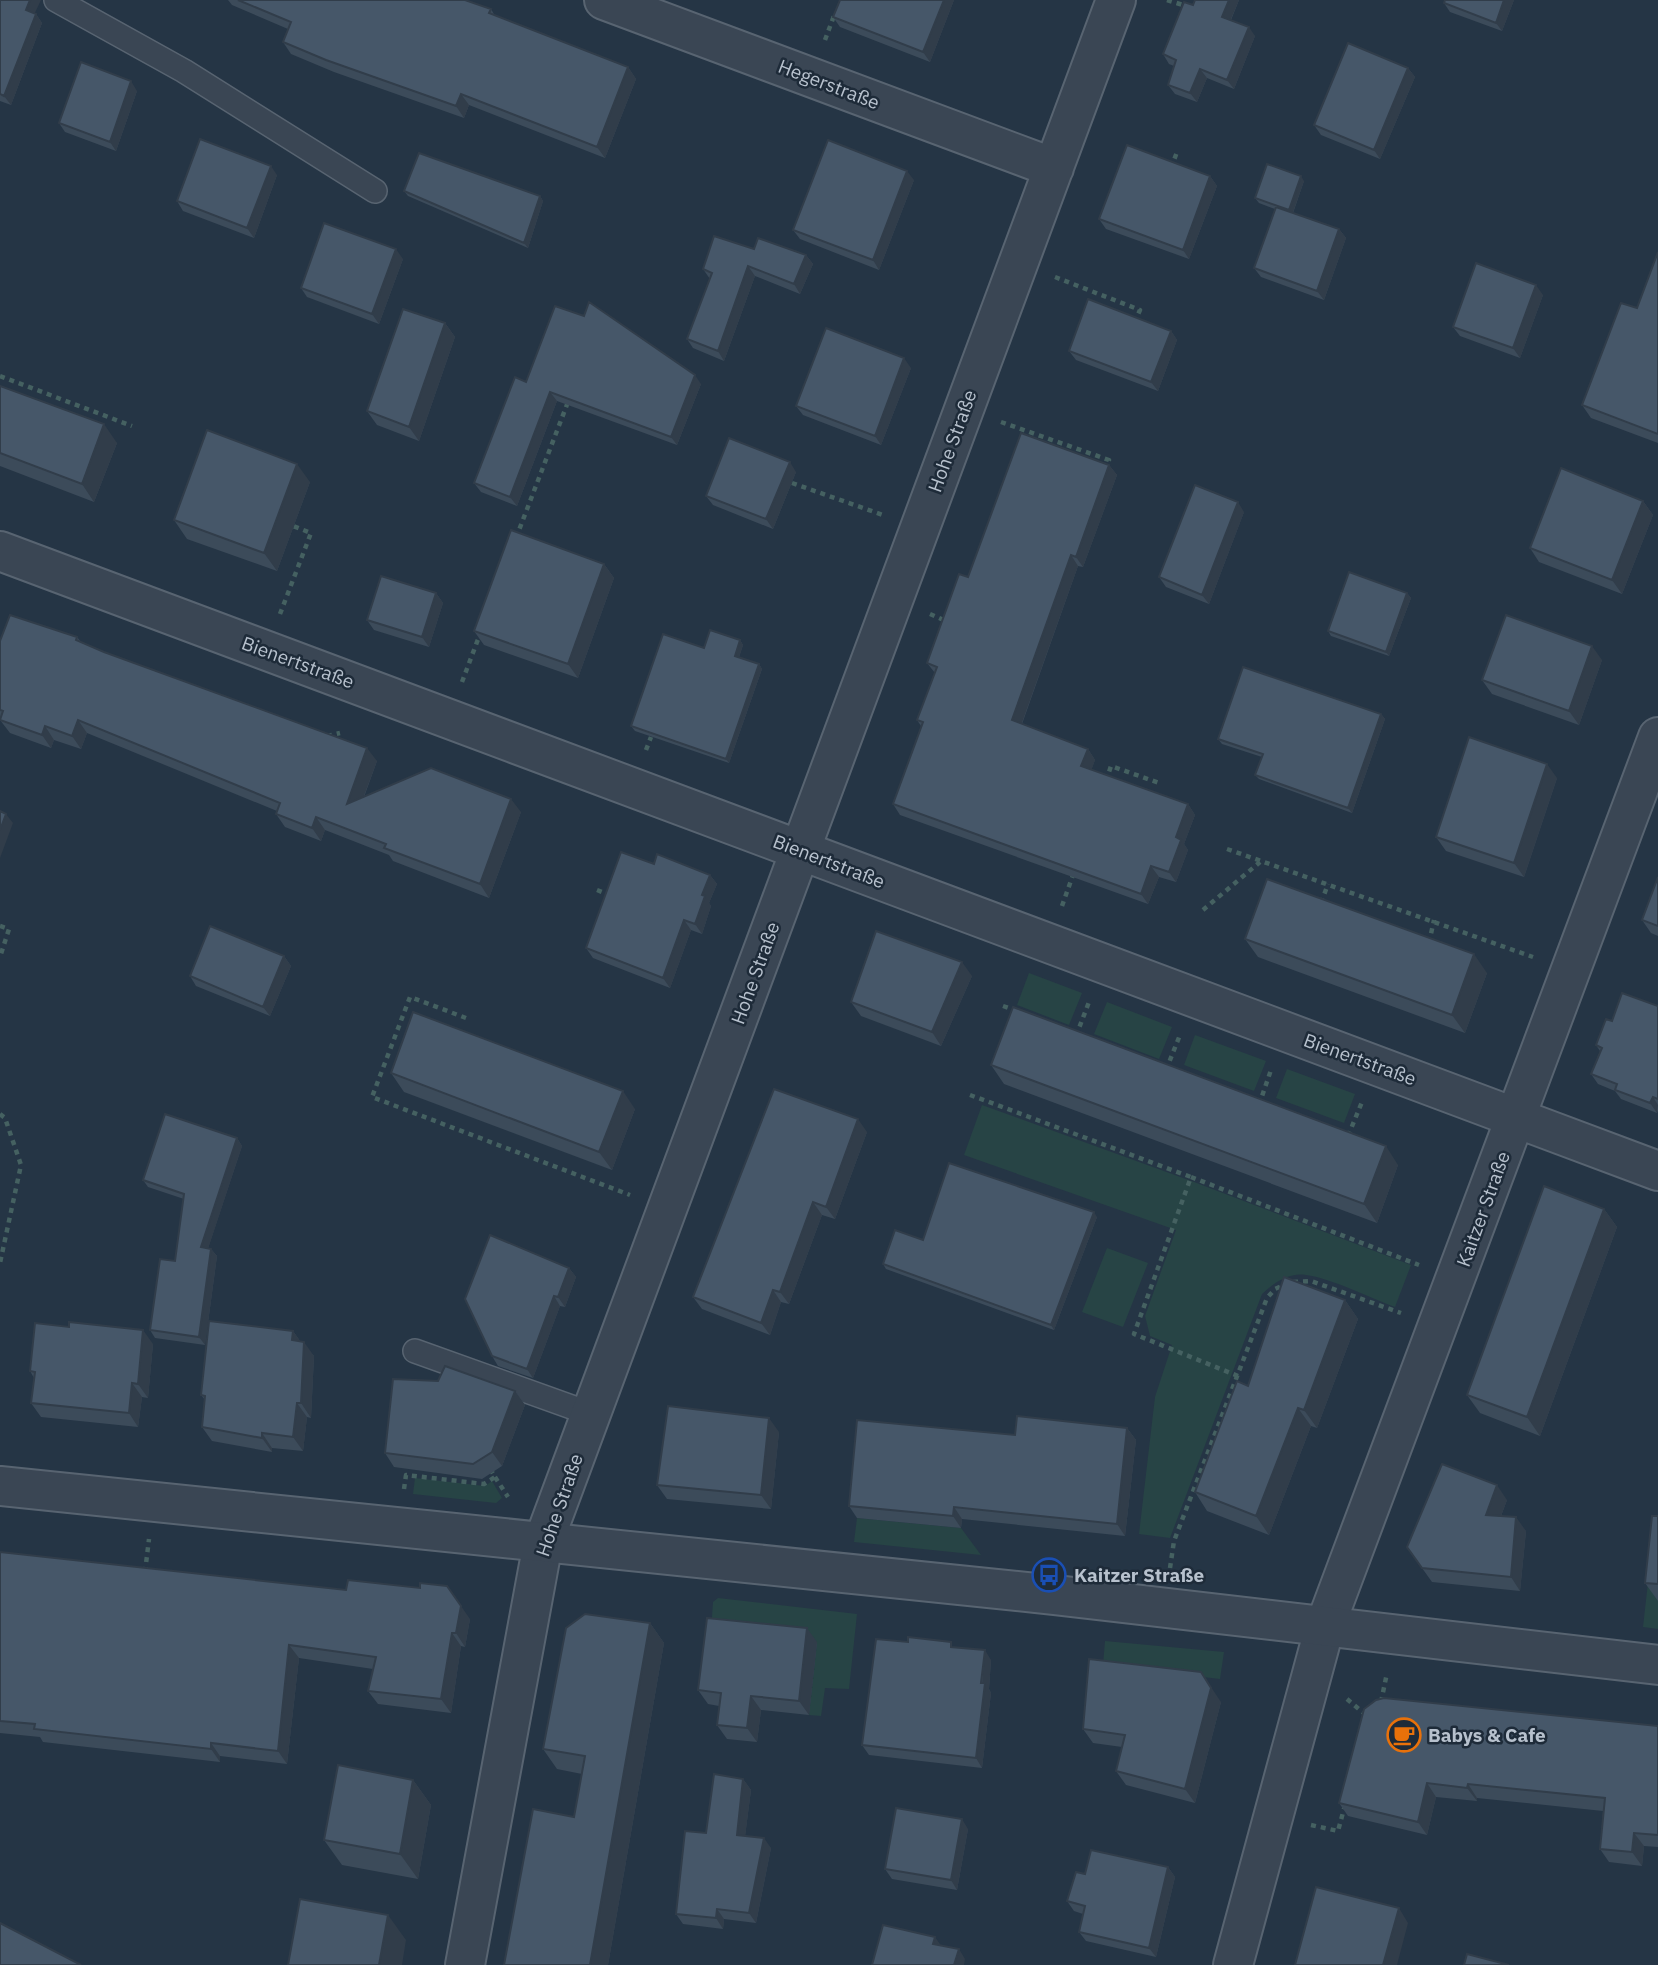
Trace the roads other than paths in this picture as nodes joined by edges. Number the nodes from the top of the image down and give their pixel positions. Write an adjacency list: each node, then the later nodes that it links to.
1 (56, 0): 5 (lane)
2 (604, 0): 4 (street, Hegerstraße)
3 (1116, 0): 4 (street, Hohe Straße)
4 (1054, 168): 8 (street, Hohe Straße)
5 (375, 191)
6 (0, 551): 8 (street, Bienertstraße)
7 (1658, 737): 9 (street, Kaitzer Straße)
8 (800, 850): 9 (street, Bienertstraße); 12 (street, Hohe Straße)
9 (1516, 1118): 10 (street, Bienertstraße); 15 (street, Kaitzer Straße)
10 (1658, 1171)
11 (415, 1350): 12 (lane)
12 (591, 1414): 14 (street, Hohe Straße)
13 (0, 1486): 14 (street)
14 (543, 1543): 15 (street); 17 (street, Hohe Straße)
15 (1325, 1626): 16 (street); 18 (street, Kaitzer Straße)
16 (1658, 1665)
17 (465, 1965)
18 (1233, 1965)

